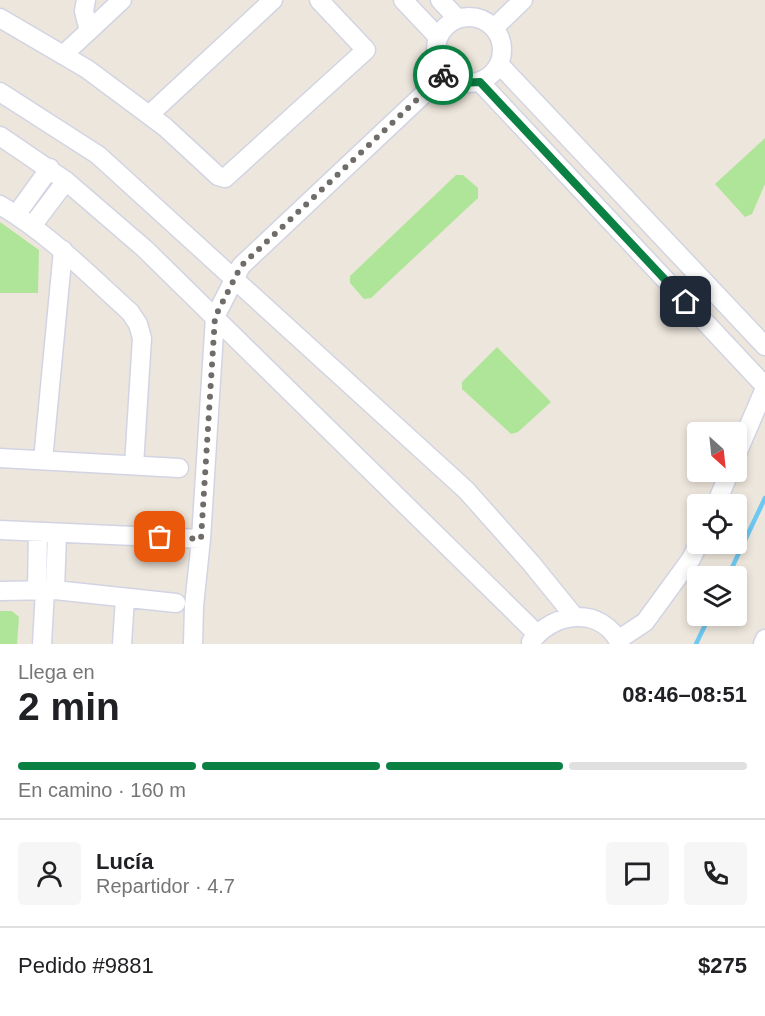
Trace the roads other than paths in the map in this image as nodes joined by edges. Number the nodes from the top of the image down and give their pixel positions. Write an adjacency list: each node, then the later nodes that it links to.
1 (86, 0): 11 (street)
2 (122, 0): 11 (street)
3 (273, 0): 18 (street)
4 (319, 0): 18 (street)
5 (403, 0): 12 (street)
6 (440, 0): 9 (street)
7 (523, 0): 10 (street)
8 (0, 18): 13 (street)
9 (458, 19): 10 (street); 12 (street)
10 (494, 28): 14 (street)
11 (89, 31): 13 (street)
12 (438, 37): 15 (street)
13 (63, 55): 18 (street)
14 (499, 64): 16 (street); 28 (street)
15 (445, 74): 16 (street); 26 (street)
16 (480, 82): 29 (street)
17 (0, 92): 26 (street)
18 (149, 115)
19 (0, 136): 20 (street)
20 (50, 168): 21 (street); 23 (street)
21 (66, 181): 24 (street); 27 (street)
22 (0, 205): 23 (street)
23 (16, 215): 24 (street)
24 (32, 226): 25 (street)
25 (63, 250): 32 (street); 33 (street)
26 (236, 280): 27 (street); 44 (street)
27 (215, 317): 38 (street); 45 (street)
28 (765, 346)
29 (765, 387): 30 (street)
30 (747, 430)
31 (0, 458): 32 (street)
32 (43, 460): 33 (street)
33 (134, 465): 34 (street)
34 (179, 468)
35 (0, 530): 36 (street)
36 (38, 532): 37 (street); 40 (street)
37 (57, 532): 38 (street); 40 (street)
38 (201, 539): 50 (street)
39 (694, 554): 47 (street)
40 (46, 590): 41 (street); 42 (street); 48 (street)
41 (0, 591)
42 (125, 598): 43 (street); 49 (street)
43 (176, 603)
44 (574, 616): 45 (street); 47 (street)
45 (533, 639)
46 (765, 639): 51 (street)
47 (619, 642)
48 (42, 644)
49 (122, 644)
50 (192, 644)
51 (763, 644)

